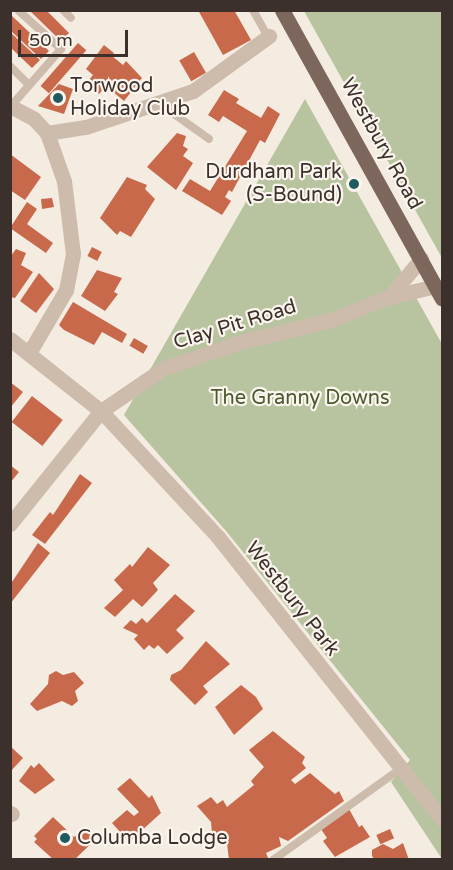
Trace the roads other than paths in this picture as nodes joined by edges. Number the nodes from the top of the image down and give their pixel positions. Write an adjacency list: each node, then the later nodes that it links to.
1 (63, 10): 5 (lane)
2 (253, 10): 6 (lane)
3 (282, 10): 13 (main road, Westbury Road)
4 (19, 11): 8 (lane)
5 (71, 18)
6 (269, 36): 9 (street)
7 (10, 66): 8 (lane)
8 (29, 85): 10 (lane)
9 (160, 104): 11 (street); 12 (lane)
10 (11, 106): 11 (street)
11 (47, 133): 17 (street)
12 (209, 139)
13 (421, 259): 14 (main road, Westbury Road); 15 (street, Clay Pit Road)
14 (439, 293): 15 (street, Clay Pit Road)
15 (389, 297): 18 (street, Clay Pit Road)
16 (10, 339): 17 (street, Westbury Park)
17 (29, 352): 18 (street, Westbury Park)
18 (101, 411): 19 (street, Clay Pit Road); 20 (street, Westbury Park)
19 (10, 524)
20 (400, 769): 21 (street, Westbury Park); 22 (lane)
21 (442, 820)
22 (273, 860)

